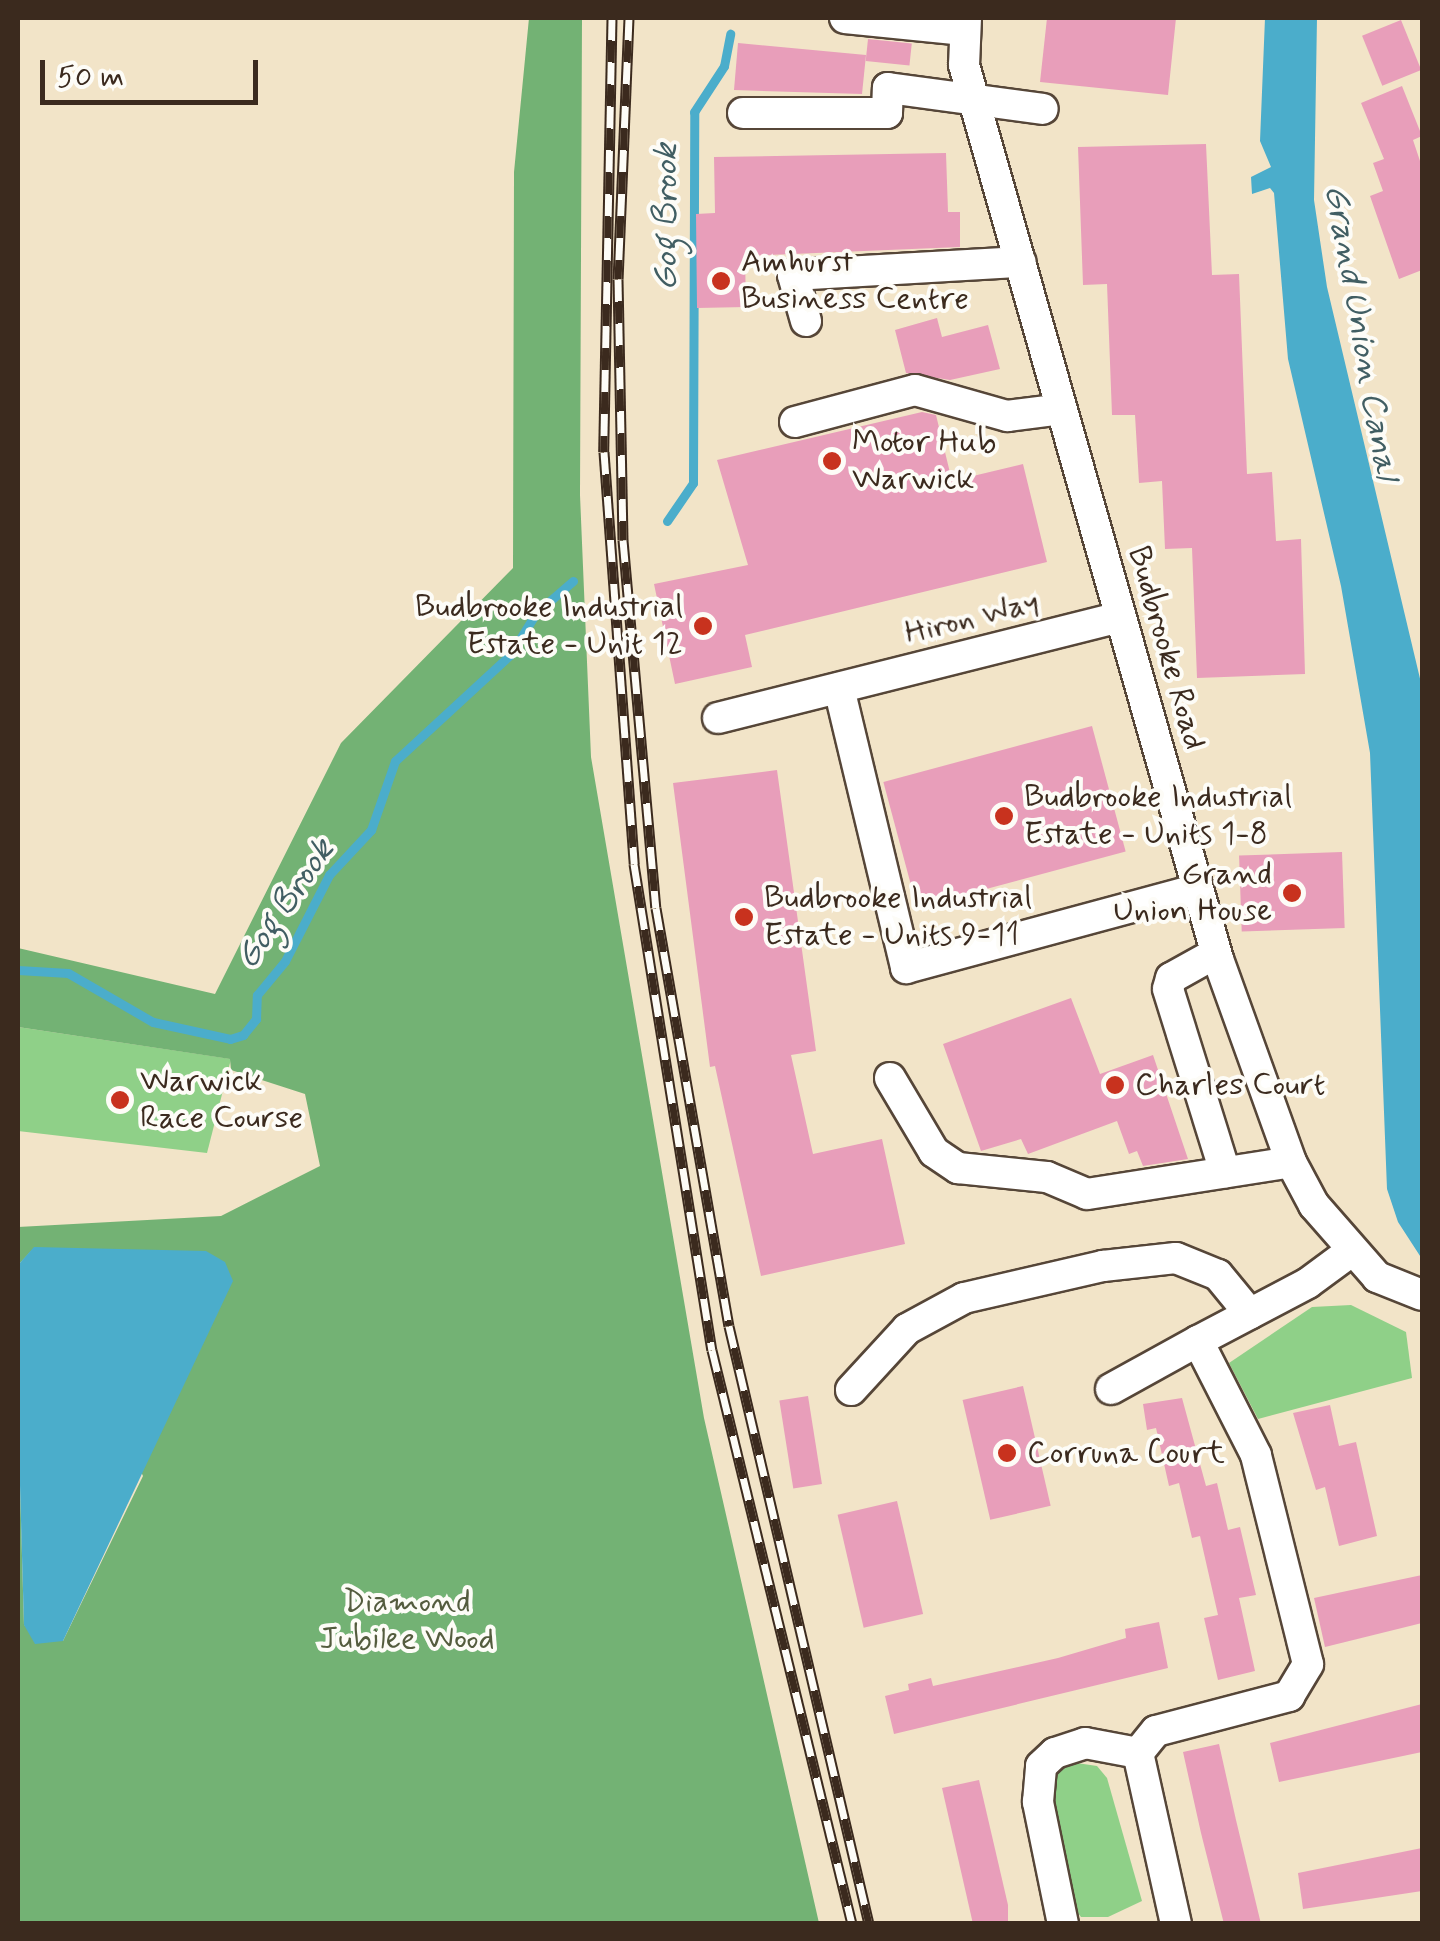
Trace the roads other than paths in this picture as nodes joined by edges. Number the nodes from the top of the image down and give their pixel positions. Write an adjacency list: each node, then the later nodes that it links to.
1 (845, 18): 2 (street)
2 (965, 24): 3 (street, Budbrooke Road)
3 (974, 100): 4 (street); 5 (street); 6 (street, Budbrooke Road)
4 (1042, 108)
5 (743, 113)
6 (1020, 262): 7 (street); 8 (street, Budbrooke Road)
7 (806, 320)
8 (1062, 409): 9 (street); 10 (street, Budbrooke Road)
9 (795, 422)
10 (1121, 617): 11 (street, Hiron Way); 13 (street, Budbrooke Road)
11 (840, 688): 12 (street, Hiron Way); 13 (street)
12 (718, 718)
13 (1198, 889): 14 (street, Budbrooke Road)
14 (1216, 954): 16 (street, Budbrooke Road); 17 (street)
15 (890, 1078): 17 (street)
16 (1291, 1162): 17 (street); 18 (street, Budbrooke Road)
17 (1226, 1172)
18 (1350, 1252): 19 (street, Budbrooke Road); 20 (street)
19 (1420, 1295)
20 (1250, 1314): 21 (street); 23 (street)
21 (1198, 1341): 22 (street); 24 (street)
22 (1111, 1389)
23 (850, 1390)
24 (1138, 1754): 25 (street); 26 (street)
25 (1063, 1924)
26 (1176, 1924)

